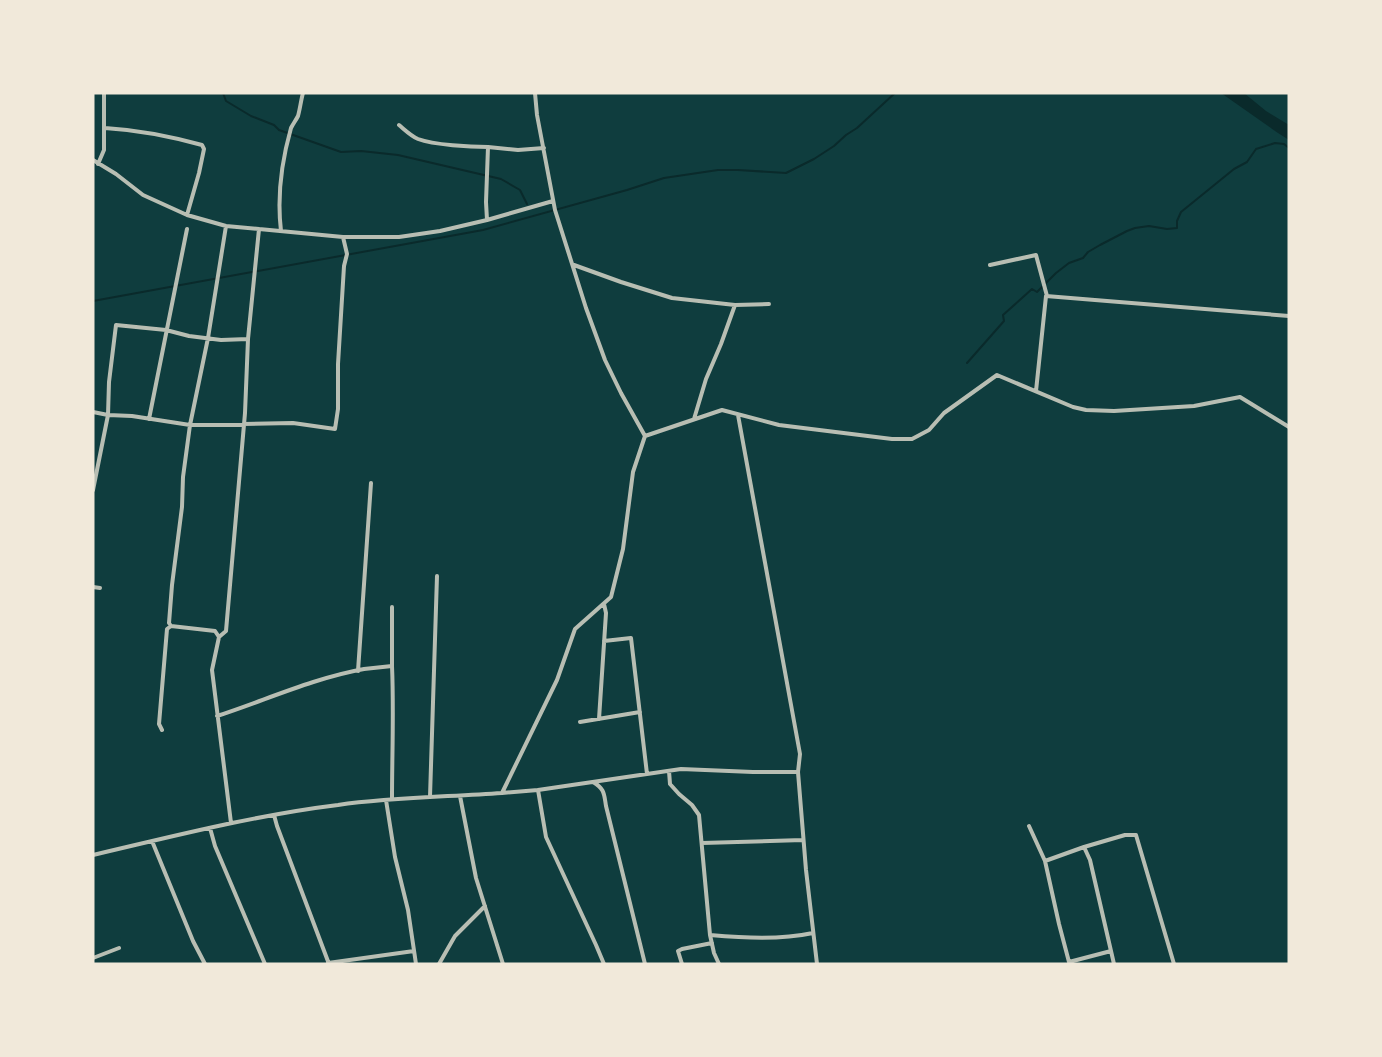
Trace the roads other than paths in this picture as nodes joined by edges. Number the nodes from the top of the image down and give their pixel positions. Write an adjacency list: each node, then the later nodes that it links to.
1 (104, 93): 5 (street)
2 (303, 93): 16 (street)
3 (535, 93): 7 (street)
4 (399, 125): 6 (street)
5 (105, 128): 9 (street); 11 (street)
6 (488, 147): 7 (street); 12 (street)
7 (544, 148): 10 (street)
8 (93, 160): 9 (street)
9 (99, 164): 11 (street)
10 (553, 201): 12 (street); 18 (street)
11 (187, 215): 13 (street)
12 (487, 220): 17 (street)
13 (226, 226): 15 (street); 25 (street)
14 (187, 229): 24 (street)
15 (259, 230): 16 (street); 26 (street)
16 (282, 231): 17 (street)
17 (344, 237): 33 (street)
18 (573, 265): 22 (street); 36 (street)
19 (990, 265): 20 (street)
20 (1047, 296): 23 (street); 27 (street)
21 (769, 304): 22 (street)
22 (735, 305): 32 (street)
23 (1289, 316)
24 (166, 330): 25 (street); 29 (street); 31 (street)
25 (208, 338): 26 (street); 34 (street)
26 (248, 339): 33 (street)
27 (1036, 391): 30 (street); 35 (street)
28 (93, 412): 29 (street)
29 (108, 415): 31 (street); 38 (street)
30 (738, 415): 32 (street); 55 (street)
31 (149, 418): 34 (street)
32 (694, 420): 36 (street)
33 (244, 424): 34 (street); 45 (street)
34 (190, 425): 44 (street)
35 (1289, 427)
36 (645, 436): 42 (street)
37 (371, 483): 48 (street)
38 (93, 490)
39 (437, 576): 61 (street)
40 (93, 587): 41 (street)
41 (100, 588)
42 (604, 604): 46 (street); 59 (street)
43 (392, 607): 47 (street)
44 (171, 627): 45 (street); 53 (street)
45 (219, 637): 50 (street)
46 (604, 641): 49 (street); 51 (street)
47 (392, 666): 48 (street); 62 (street)
48 (358, 671): 50 (street)
49 (640, 712): 51 (street); 56 (street)
50 (217, 716): 65 (street)
51 (599, 719): 52 (street)
52 (580, 722)
53 (162, 730)
54 (669, 771): 55 (street); 56 (street); 70 (street)
55 (798, 772): 68 (street)
56 (647, 774): 57 (street)
57 (593, 782): 58 (street); 89 (street)
58 (538, 790): 59 (street); 88 (street)
59 (502, 793): 60 (street)
60 (460, 796): 61 (street); 74 (street)
61 (429, 797): 62 (street)
62 (392, 799): 63 (street)
63 (386, 800): 64 (street); 79 (street)
64 (274, 815): 65 (street); 82 (street)
65 (231, 823): 67 (street)
66 (1029, 826): 73 (street)
67 (210, 828): 69 (street); 84 (street)
68 (803, 840): 70 (street); 75 (street)
69 (152, 841): 72 (street); 83 (street)
70 (702, 843): 76 (street)
71 (1084, 847): 73 (street); 80 (street); 94 (street)
72 (93, 855)
73 (1045, 861): 80 (street)
74 (485, 906): 86 (street); 87 (street)
75 (813, 933): 76 (street); 92 (street)
76 (710, 935): 77 (street)
77 (712, 944): 90 (street); 91 (street)
78 (119, 948): 81 (street)
79 (414, 951): 82 (street); 85 (street)
80 (1111, 951): 93 (street)
81 (93, 958)
82 (328, 963)
83 (205, 964)
84 (265, 964)
85 (416, 964)
86 (439, 964)
87 (503, 964)
88 (604, 964)
89 (645, 964)
90 (682, 964)
91 (719, 964)
92 (817, 964)
93 (1114, 964)
94 (1174, 964)

